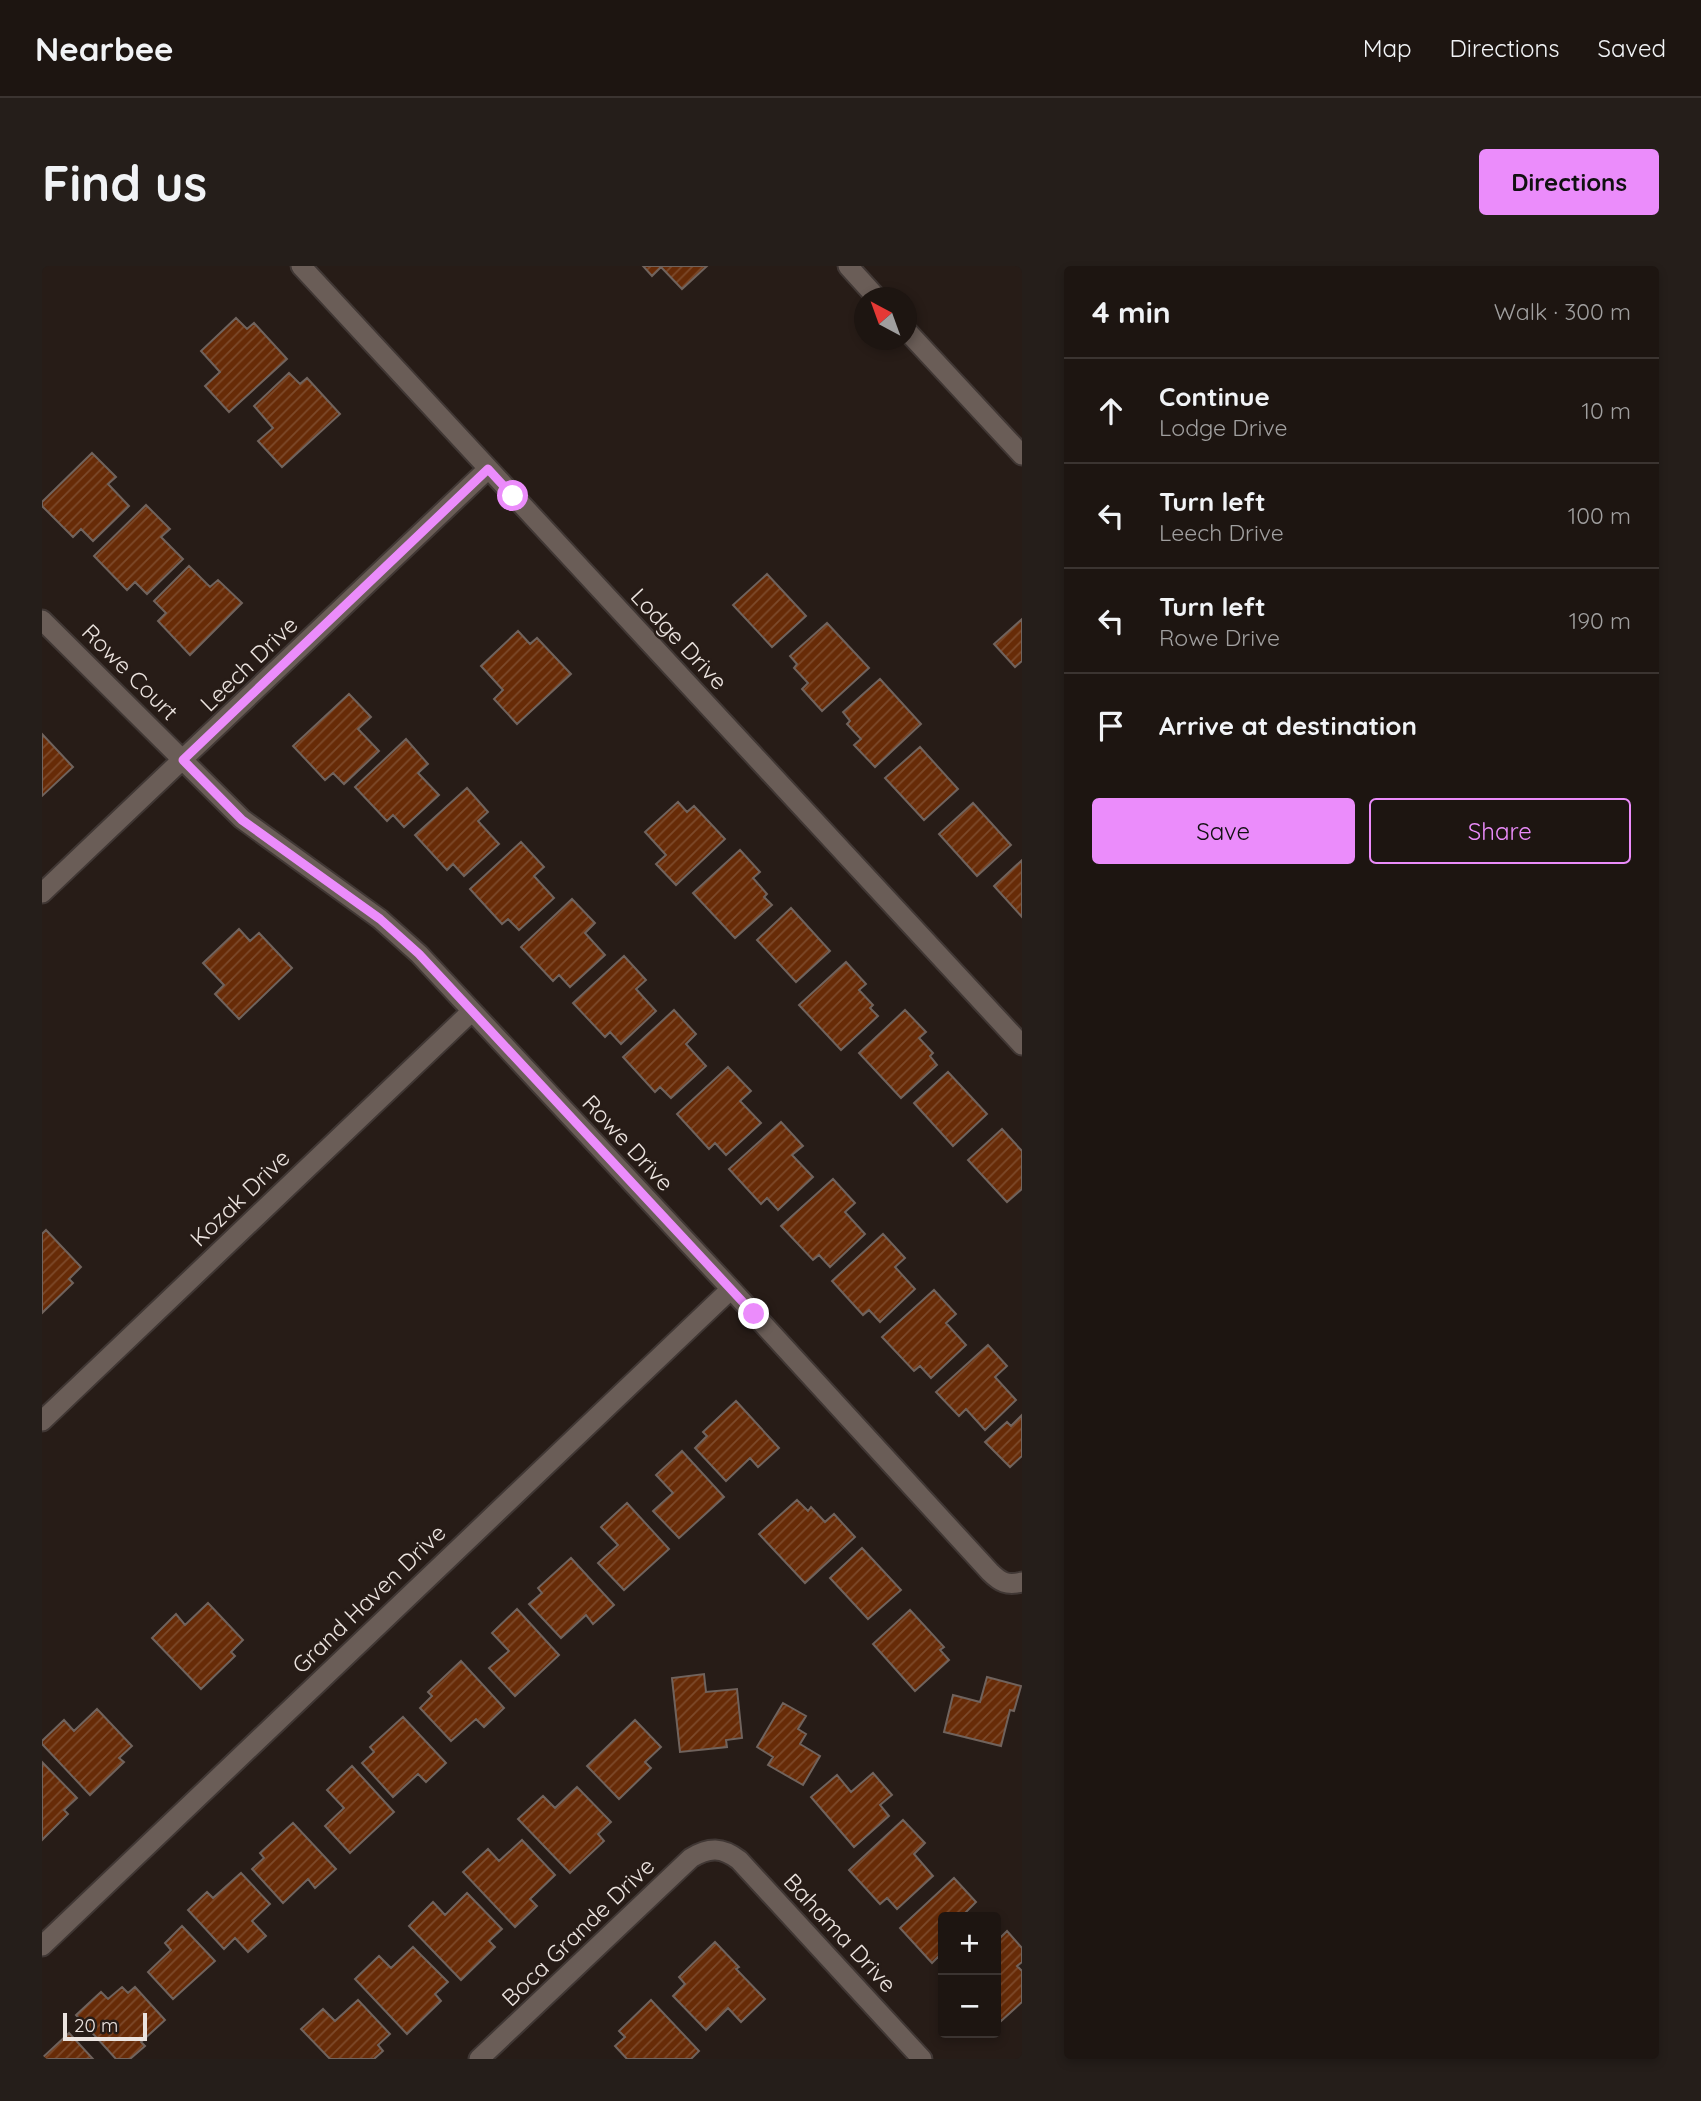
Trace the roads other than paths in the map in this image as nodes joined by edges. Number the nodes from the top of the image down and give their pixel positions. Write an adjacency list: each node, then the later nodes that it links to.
1 (300, 266): 6 (street, Lodge Drive)
2 (848, 266): 3 (street)
3 (867, 287)
4 (917, 342): 5 (street)
5 (1022, 454)
6 (488, 469): 8 (street, Leech Drive); 11 (street, Lodge Drive)
7 (42, 620): 8 (street, Rowe Court)
8 (183, 760): 9 (street, Leech Drive); 10 (street, Rowe Drive)
9 (42, 893)
10 (472, 1012): 12 (street, Rowe Drive); 13 (street, Kozak Drive)
11 (1022, 1045)
12 (731, 1289): 14 (street, Rowe Drive); 16 (street, Grand Haven Drive)
13 (42, 1421)
14 (1017, 1583)
15 (716, 1849): 17 (street, Boca Grande Drive); 18 (street, Bahama Drive)
16 (42, 1946)
17 (480, 2059)
18 (922, 2059)

